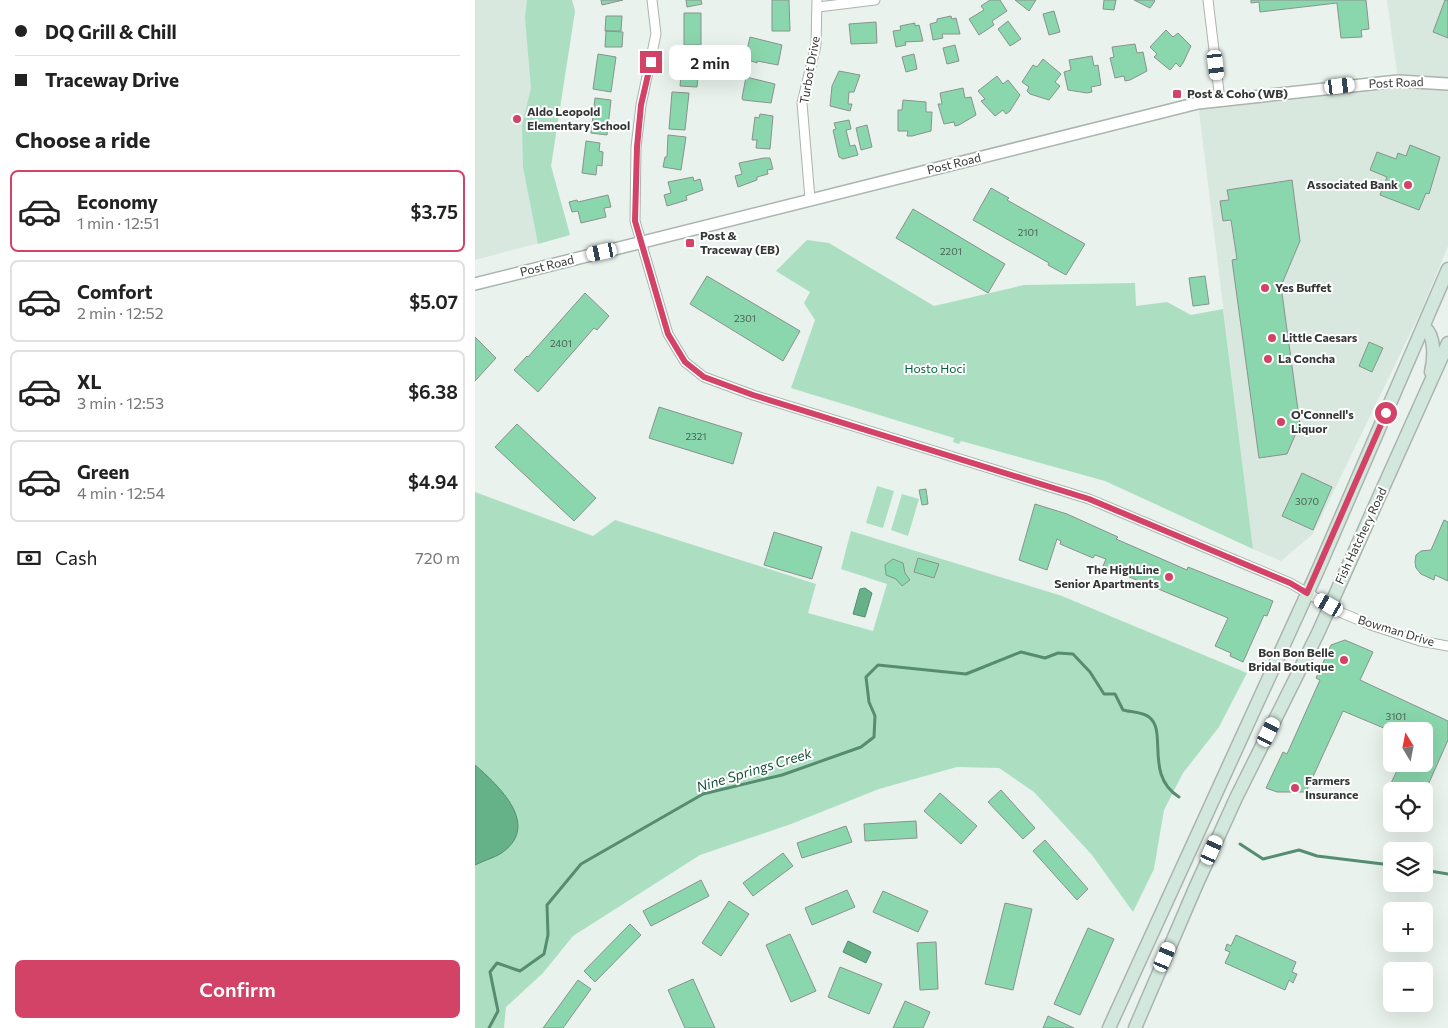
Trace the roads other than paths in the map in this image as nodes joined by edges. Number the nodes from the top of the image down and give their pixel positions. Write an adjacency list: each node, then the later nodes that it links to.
1 (652, 0): 9 (street, Bowman Drive)
2 (875, 0): 4 (street)
3 (1208, 0): 7 (street)
4 (818, 4): 8 (street, Turbot Drive)
5 (1444, 84): 6 (street, Post Road); 7 (street, Post Road)
6 (1448, 95)
7 (1220, 100): 8 (street, Post Road)
8 (809, 200): 9 (street, Post Road)
9 (642, 243): 11 (street, Post Road); 15 (street, Bowman Drive)
10 (1448, 269): 12 (main road, Fish Hatchery Road)
11 (475, 284)
12 (1424, 327): 14 (main road); 15 (main road, Fish Hatchery Road)
13 (1448, 343): 14 (main road, Fish Hatchery Road)
14 (1427, 392): 15 (main road, Fish Hatchery Road)
15 (1318, 599): 16 (street, Bowman Drive); 17 (main road, Fish Hatchery Road); 18 (main road, Fish Hatchery Road)
16 (1448, 646)
17 (1109, 1028)
18 (1135, 1028)

